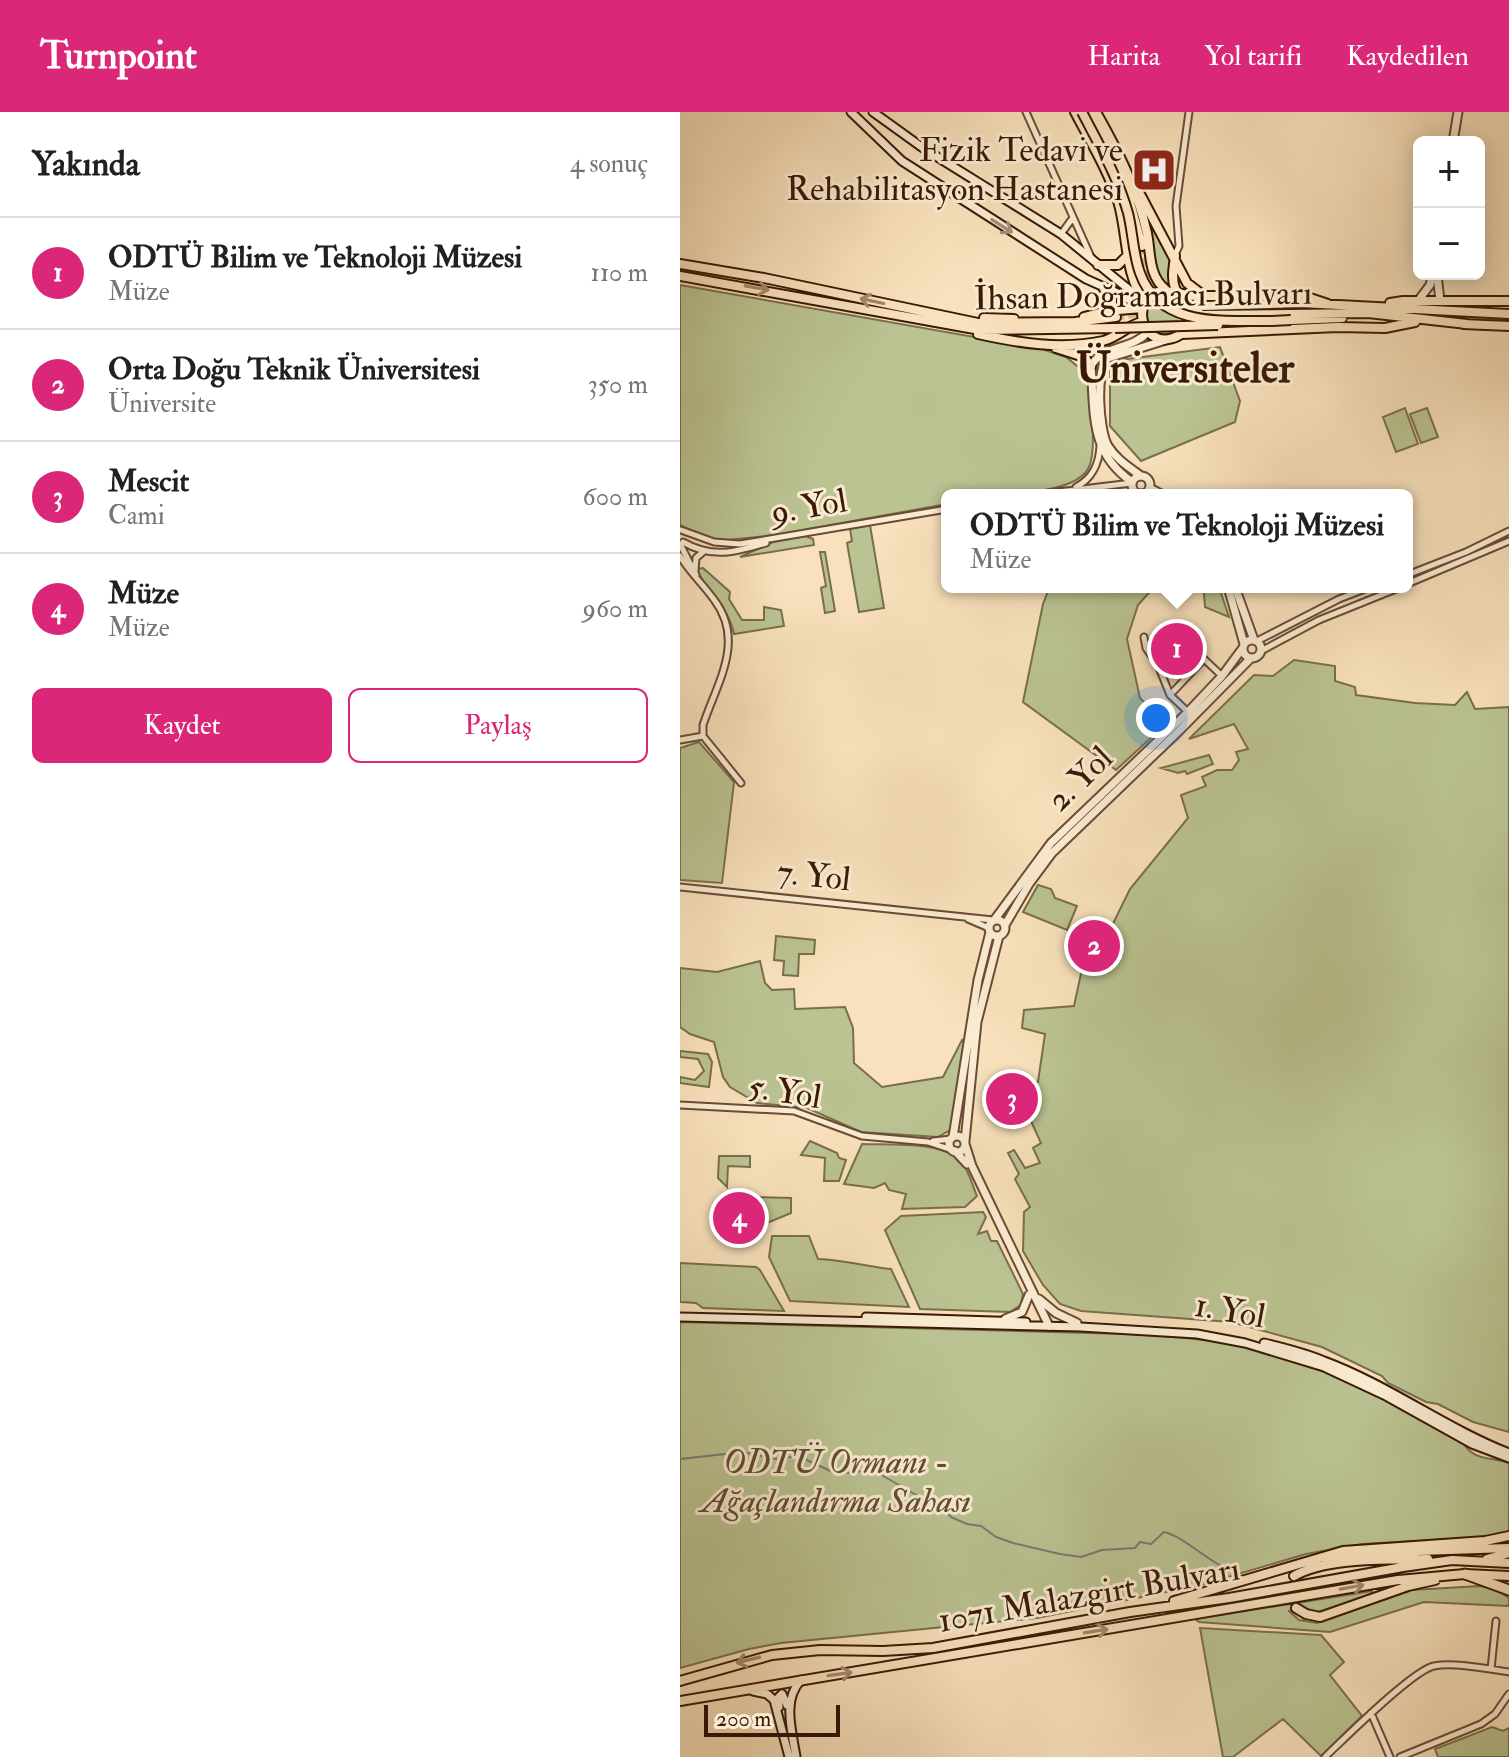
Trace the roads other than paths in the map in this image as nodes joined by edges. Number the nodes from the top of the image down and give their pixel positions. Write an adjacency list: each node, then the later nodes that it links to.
1 (851, 112): 23 (street, one-way to 23)
2 (873, 112): 12 (street)
3 (1026, 112): 11 (street)
4 (1075, 112): 14 (main road)
5 (1082, 112): 37 (main road, bridge)
6 (1093, 112): 10 (main road); 13 (main road)
7 (1189, 112): 15 (street)
8 (1458, 112): 9 (street)
9 (1454, 136)
10 (1131, 179): 15 (main road); 18 (main road)
11 (1073, 218): 12 (street); 16 (street)
12 (1061, 234): 16 (street)
13 (1142, 246)
14 (1129, 254): 16 (main road); 22 (main road)
15 (1175, 256): 25 (main road); 30 (main road)
16 (1095, 262): 29 (street)
17 (680, 264): 32 (main road, İhsan Doğramacı Bulvarı, one-way to 17)
18 (1153, 274): 22 (main road); 24 (main road)
19 (680, 276): 36 (main road, İhsan Doğramacı Bulvarı, one-way to 36)
20 (1432, 280): 26 (street)
21 (1435, 280): 27 (street)
22 (1135, 281): 29 (main road)
23 (1104, 289): 29 (street); 33 (main road)
24 (1166, 291): 25 (main road); 29 (main road)
25 (1179, 295): 30 (main road); 40 (main road)
26 (1418, 301): 27 (main road); 31 (main road)
27 (1440, 301): 28 (main road)
28 (1509, 301)
29 (1144, 305): 33 (main road); 39 (main road)
30 (1203, 306): 31 (main road, İhsan Doğramacı Bulvarı); 40 (main road, İhsan Doğramacı Bulvarı); 41 (main road, İhsan Doğramacı Bulvarı)
31 (1378, 306): 34 (main road, İhsan Doğramacı Bulvarı)
32 (913, 310): 33 (main road); 35 (main road, İhsan Doğramacı Bulvarı)
33 (1107, 311)
34 (1509, 314)
35 (1116, 317)
36 (903, 318): 37 (main road, İhsan Doğramacı Bulvarı, bridge); 46 (main road)
37 (1275, 321): 38 (main road, İhsan Doğramacı Bulvarı, bridge)
38 (1417, 321): 41 (main road, İhsan Doğramacı Bulvarı); 44 (main road)
39 (1142, 322): 43 (main road); 46 (main road)
40 (1189, 323): 44 (main road)
41 (1467, 324): 42 (main road, İhsan Doğramacı Bulvarı)
42 (1509, 326)
43 (1148, 332): 45 (main road); 47 (street)
44 (1181, 334): 45 (main road)
45 (1168, 339): 48 (street)
46 (1044, 344): 47 (main road)
47 (1091, 366): 48 (street)
48 (1096, 375): 49 (street)
49 (1097, 394): 50 (street); 51 (street)
50 (1100, 446): 52 (street); 54 (street)
51 (1141, 476): 52 (street); 53 (street)
52 (1132, 483): 55 (street); 56 (street)
53 (1150, 488)
54 (1077, 489)
55 (1093, 489)
56 (1133, 489)
57 (941, 511): 59 (street, 9. Yol)
58 (941, 511): 62 (street, 9. Yol)
59 (681, 530): 61 (street, 9. Yol)
60 (1508, 536): 64 (street); 66 (street)
61 (681, 544): 62 (street, 9. Yol); 65 (street)
62 (703, 551): 65 (street)
63 (680, 556): 67 (street)
64 (1413, 573)
65 (696, 574): 67 (street)
66 (1413, 581)
67 (705, 589): 82 (street)
68 (1230, 593): 74 (street)
69 (1237, 593): 73 (street)
70 (1354, 593): 73 (street)
71 (1380, 593): 75 (street, 2. Yol)
72 (1144, 637): 78 (street)
73 (1256, 640): 74 (street); 75 (street)
74 (1243, 646): 76 (street); 79 (street, 2. Yol)
75 (1261, 651): 76 (street, 2. Yol)
76 (1251, 658): 85 (street, 2. Yol)
77 (1204, 659): 78 (street); 79 (street); 80 (street)
78 (1158, 665): 80 (street)
79 (1222, 676): 81 (street, 2. Yol)
80 (1170, 695): 81 (street)
81 (1188, 712): 85 (street, 2. Yol)
82 (703, 736): 83 (street); 84 (street)
83 (680, 740)
84 (741, 783)
85 (1085, 814): 87 (street, 2. Yol); 88 (street, 2. Yol)
86 (680, 887): 87 (street, 7. Yol)
87 (992, 925): 88 (street); 89 (street); 91 (street, 2. Yol)
88 (1005, 925): 89 (street, 2. Yol)
89 (999, 936): 93 (street, 2. Yol)
90 (680, 1105): 92 (street, 5. Yol)
91 (952, 1138): 92 (street, 5. Yol); 93 (street); 94 (street, 2. Yol)
92 (928, 1142): 94 (street, 5. Yol)
93 (965, 1143): 94 (street); 95 (street, 2. Yol)
94 (954, 1150): 95 (street, 2. Yol)
95 (990, 1208): 96 (street, 2. Yol)
96 (1001, 1233): 97 (street, 2. Yol); 98 (street, 2. Yol)
97 (1027, 1283): 102 (street); 103 (street, 2. Yol)
98 (1029, 1295): 101 (street); 103 (street, 2. Yol)
99 (680, 1315): 100 (street, 1. Yol)
100 (918, 1320): 101 (street, 1. Yol); 103 (street, 1. Yol)
101 (997, 1321): 103 (street, 1. Yol)
102 (1077, 1323): 103 (street, 1. Yol); 104 (street, 1. Yol)
103 (1046, 1324): 104 (street, 1. Yol)
104 (1400, 1400): 105 (street, 1. Yol)
105 (1506, 1455)
106 (1509, 1536): 108 (main road)
107 (1509, 1550): 108 (main road); 110 (main road)
108 (1315, 1559): 117 (main road)
109 (1452, 1560): 110 (main road, 1071 Malazgirt Bulvarı); 113 (main road); 117 (main road, 1071 Malazgirt Bulvarı)
110 (1477, 1561): 111 (main road, 1071 Malazgirt Bulvarı)
111 (1509, 1563)
112 (1465, 1574): 114 (main road, 1071 Malazgirt Bulvarı); 115 (highway); 116 (main road); 121 (main road, 1071 Malazgirt Bulvarı, one-way to 112)
113 (1294, 1576)
114 (1509, 1576)
115 (1509, 1590)
116 (1296, 1608)
117 (1130, 1612): 122 (main road, 1071 Malazgirt Bulvarı, one-way to 122)
118 (1496, 1621): 119 (street)
119 (1491, 1669): 120 (street); 126 (street)
120 (1509, 1672)
121 (801, 1680): 123 (main road, 1071 Malazgirt Bulvarı); 127 (street)
122 (680, 1681)
123 (747, 1690): 125 (main road, 1071 Malazgirt Bulvarı); 128 (street)
124 (1509, 1694): 134 (street)
125 (680, 1701)
126 (1371, 1713): 129 (street); 133 (street)
127 (791, 1719): 128 (street); 131 (street)
128 (780, 1722): 130 (street)
129 (1332, 1754): 132 (street)
130 (789, 1757)
131 (796, 1757)
132 (1325, 1757)
133 (1390, 1757)
134 (1400, 1757)

